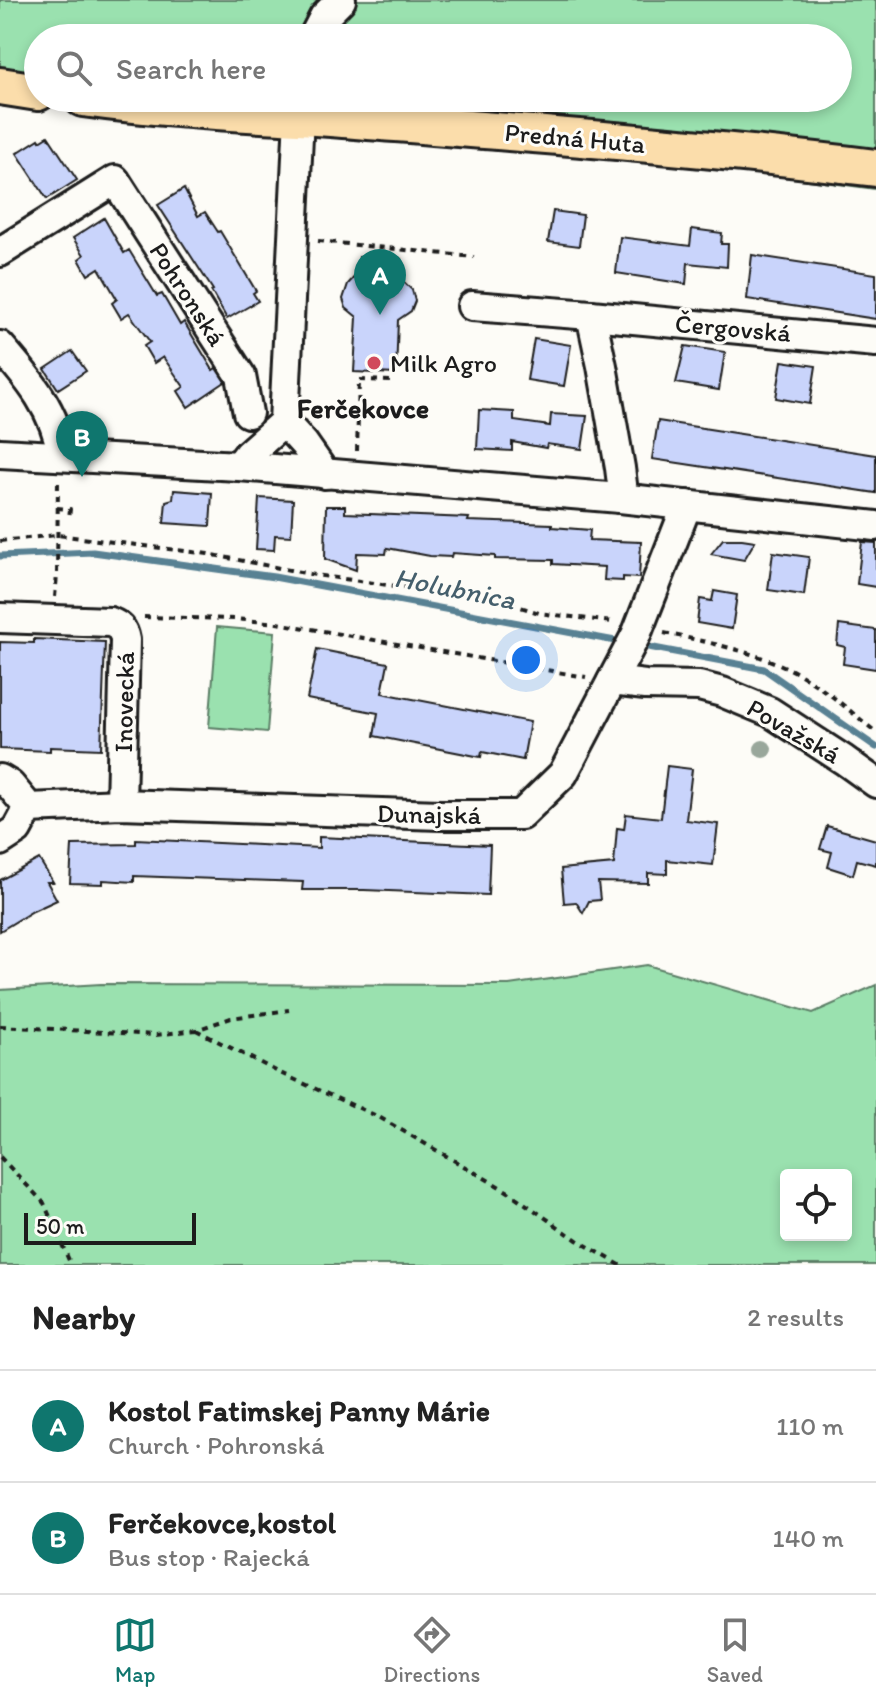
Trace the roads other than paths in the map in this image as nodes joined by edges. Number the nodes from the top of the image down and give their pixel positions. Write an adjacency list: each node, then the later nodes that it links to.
1 (341, 0): 2 (street)
2 (320, 24)
3 (0, 86): 4 (main road)
4 (24, 90)
5 (301, 112): 14 (street)
6 (349, 112): 7 (main road, Predná Huta)
7 (876, 168)
8 (0, 252): 13 (street, Pohronská)
9 (472, 306): 10 (street, Čergovská)
10 (591, 315): 11 (street, Čergovská); 19 (street)
11 (876, 342)
12 (0, 346): 16 (street)
13 (248, 413)
14 (284, 422): 17 (street); 18 (street)
15 (0, 453): 16 (street)
16 (60, 463): 17 (street)
17 (239, 466): 18 (street)
18 (325, 474): 19 (street)
19 (620, 498): 20 (street)
20 (687, 505): 21 (street); 23 (street, Dunajská)
21 (876, 526)
22 (0, 618): 26 (street, Inovecká)
23 (616, 673): 25 (street, Považská); 26 (street, Dunajská)
24 (0, 779): 27 (street)
25 (876, 783)
26 (121, 804): 27 (street, Dunajská)
27 (29, 808): 28 (street)
28 (0, 841)

